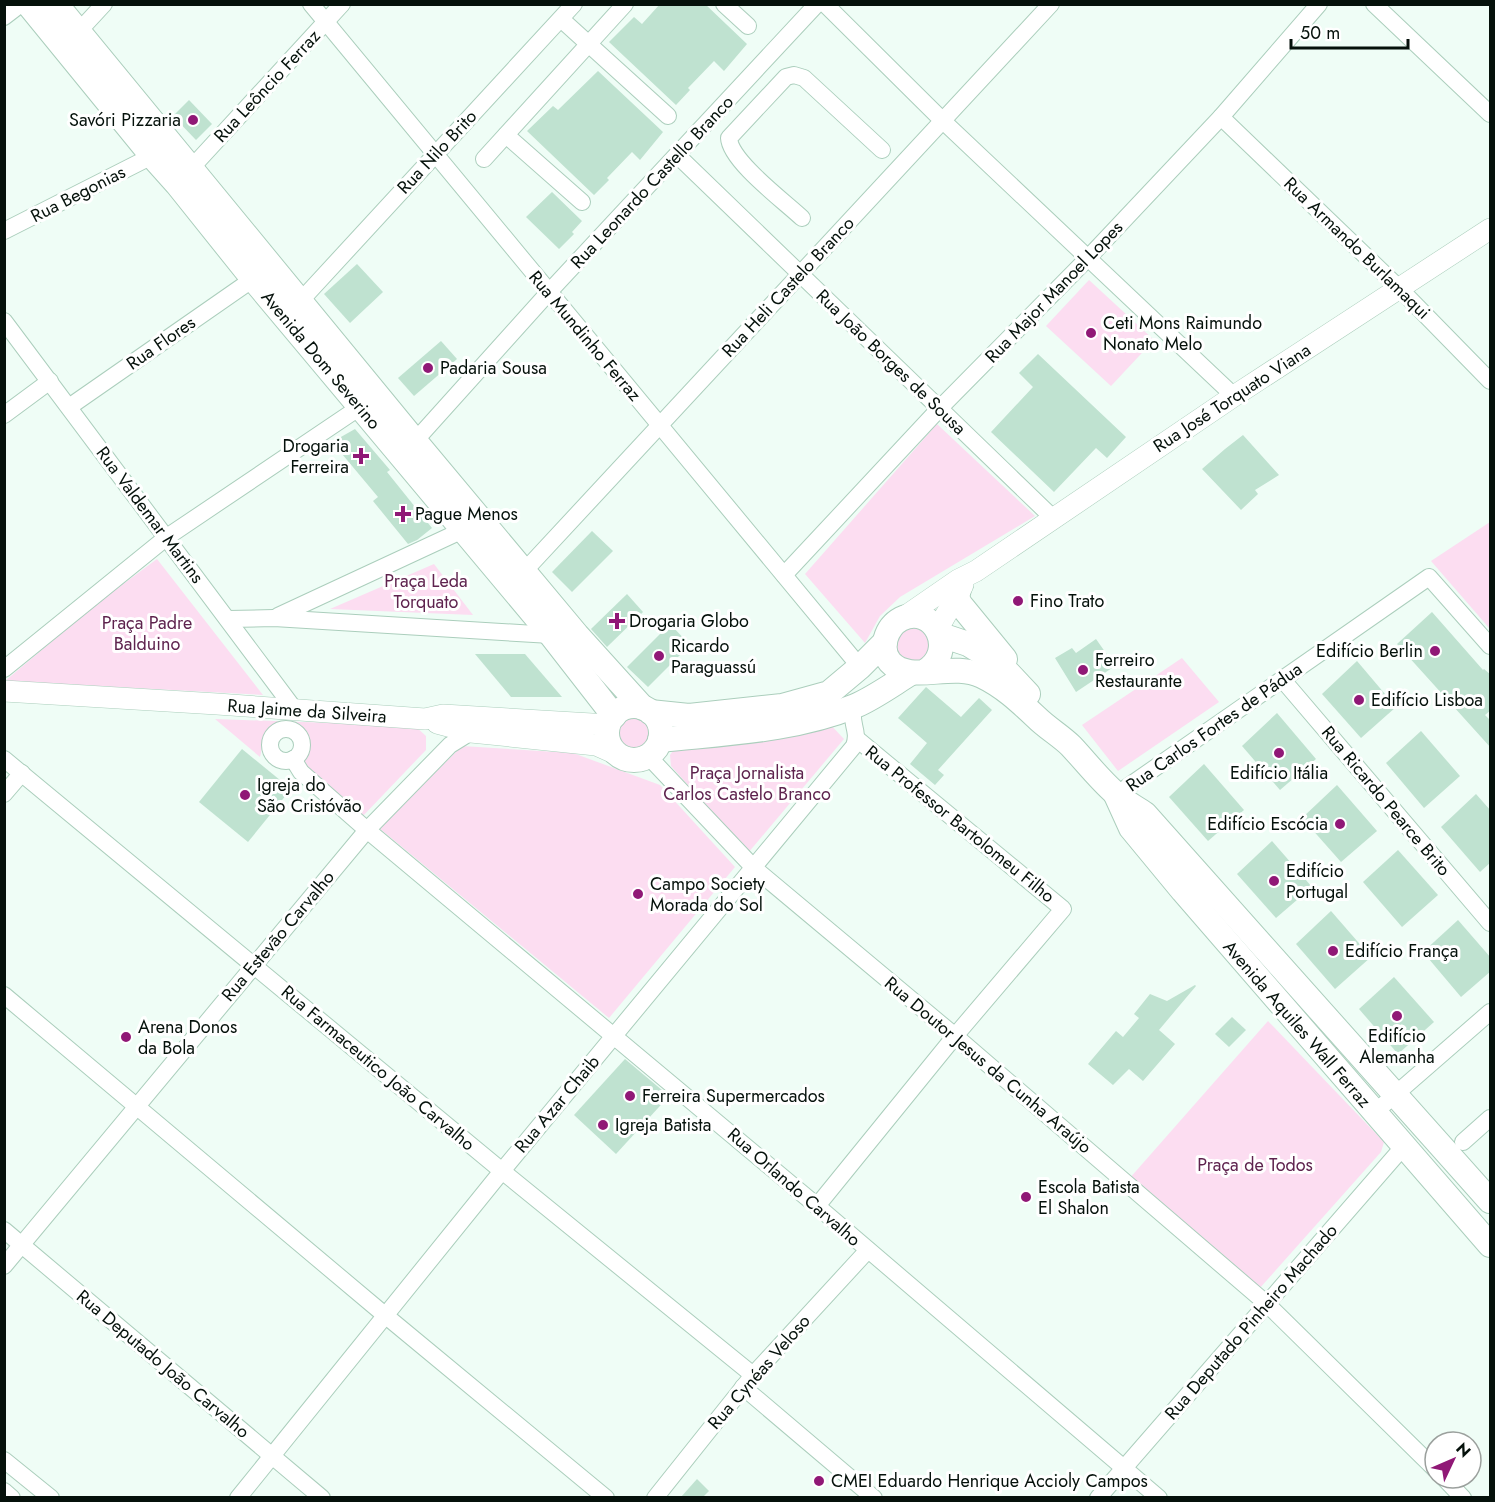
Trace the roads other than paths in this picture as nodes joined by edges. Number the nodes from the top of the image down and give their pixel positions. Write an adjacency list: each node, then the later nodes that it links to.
1 (21, 4): 15 (street)
2 (28, 4): 31 (main road, Avenida Dom Severino)
3 (56, 4): 19 (main road, Avenida Dom Severino)
4 (104, 4): 19 (street)
5 (311, 4): 17 (street, Rua Mundinho Ferraz)
6 (342, 4): 17 (street, Rua Leôncio Ferraz)
7 (574, 4): 16 (street, Rua Nilo Brito)
8 (625, 4): 20 (street)
9 (724, 4): 18 (street)
10 (817, 4): 21 (street, Rua Leonardo Castello Branco)
11 (825, 4): 26 (street)
12 (1052, 4): 26 (street, Rua Heli Castelo Branco)
13 (1319, 4): 25 (street, Rua Major Manoel Lopes)
14 (1374, 4): 23 (street)
15 (4, 17)
16 (561, 19): 20 (street); 29 (street, Rua Nilo Brito)
17 (325, 22): 29 (street, Rua Mundinho Ferraz); 33 (street, Rua Leôncio Ferraz)
18 (748, 26)
19 (79, 32): 33 (main road, Avenida Dom Severino)
20 (588, 45): 24 (street); 27 (street)
21 (737, 91): 22 (street); 30 (street, Rua Leonardo Castello Branco)
22 (754, 110): 28 (street); 35 (street)
23 (1491, 114)
24 (668, 116)
25 (1221, 117): 38 (street, Rua Major Manoel Lopes); 41 (street, Rua Armando Burlamaqui)
26 (943, 120): 38 (street); 39 (street, Rua Heli Castelo Branco)
27 (506, 135): 32 (street); 34 (street)
28 (882, 150)
29 (435, 154): 42 (street, Rua Mundinho Ferraz); 43 (street, Rua Nilo Brito)
30 (677, 155): 39 (street, Rua João Borges de Sousa); 42 (street, Rua Leonardo Castello Branco)
31 (152, 156): 33 (main road, Avenida Dom Severino); 37 (street, Rua Begonias)
32 (484, 159)
33 (184, 176): 40 (main road, Avenida Dom Severino); 43 (main road, Avenida Dom Severino)
34 (582, 202)
35 (802, 218)
36 (1491, 229): 41 (street, Rua José Torquato Viana)
37 (4, 231)
38 (1089, 258): 47 (street); 50 (street, Rua Major Manoel Lopes)
39 (801, 273): 50 (street, Rua João Borges de Sousa); 52 (street, Rua Heli Castelo Branco)
40 (253, 279): 43 (main road, Avenida Dom Severino); 48 (street, Rua Flores)
41 (1400, 289): 46 (street, Rua Armando Burlamaqui); 47 (street, Rua José Torquato Viana)
42 (549, 292): 52 (street, Rua Mundinho Ferraz); 53 (street, Rua Leonardo Castello Branco)
43 (293, 310): 49 (main road, Avenida Dom Severino); 53 (main road, Avenida Dom Severino)
44 (4, 321): 45 (street, Rua Valdemar Martins)
45 (50, 381): 48 (street, Rua Valdemar Martins); 51 (street)
46 (1491, 381)
47 (1234, 396): 54 (street, Rua José Torquato Viana)
48 (69, 406): 56 (street, Rua Valdemar Martins)
49 (360, 407): 55 (main road, Avenida Dom Severino); 56 (street)
50 (939, 409): 54 (street, Rua João Borges de Sousa); 58 (street, Rua Major Manoel Lopes)
51 (4, 415)
52 (660, 426): 58 (street, Rua Mundinho Ferraz); 59 (street, Rua Heli Castelo Branco)
53 (415, 441): 59 (main road, Avenida Dom Severino)
54 (1053, 519): 57 (street, Rua José Torquato Viana)
55 (463, 530): 59 (main road, Avenida Dom Severino); 61 (street)
56 (167, 537): 62 (street, Rua Valdemar Martins); 69 (street)
57 (976, 571): 60 (street, Rua José Torquato Viana); 63 (street, Rua José Torquato Viana)
58 (784, 575): 68 (street, Rua Mundinho Ferraz)
59 (517, 578): 65 (main road, Avenida Dom Severino); 76 (main road, Avenida Dom Severino)
60 (959, 589): 64 (street, Rua José Torquato Viana); 73 (main road)
61 (274, 618): 62 (street); 65 (street)
62 (228, 620): 75 (street, Rua Valdemar Martins)
63 (900, 620): 64 (main road); 66 (main road)
64 (939, 633): 70 (main road); 73 (main road, Avenida Aquiles Wall Ferraz)
65 (551, 635): 78 (main road, Avenida Dom Severino)
66 (885, 642): 68 (main road); 70 (main road)
67 (1491, 646): 71 (street, Rua Carlos Fortes de Pádua)
68 (860, 667): 76 (main road)
69 (4, 669)
70 (917, 673): 74 (main road); 81 (main road, Avenida Aquiles Wall Ferraz)
71 (1282, 679): 89 (street, Rua Carlos Fortes de Pádua); 92 (street, Rua Ricardo Pearce Brito)
72 (6, 690): 75 (street, Rua Jaime da Silveira)
73 (1032, 698): 81 (main road, Avenida Aquiles Wall Ferraz)
74 (854, 706): 80 (street); 82 (main road)
75 (296, 710): 77 (street, Rua Jaime da Silveira)
76 (647, 710): 78 (main road); 82 (main road)
77 (425, 719): 78 (street, Rua Jaime da Silveira); 79 (street); 86 (street)
78 (612, 720): 83 (main road)
79 (471, 732): 83 (street); 86 (street, Rua Estevão Carvalho)
80 (856, 739): 91 (street, Rua Azar Chaib); 97 (street, Rua Professor Bartolomeu Filho)
81 (1069, 744): 89 (main road, Avenida Aquiles Wall Ferraz)
82 (654, 748): 83 (main road); 91 (street, Rua Doutor Jesus da Cunha Araújo)
83 (621, 756)
84 (4, 759): 87 (street, Rua Farmaceutico João Carvalho)
85 (293, 759): 90 (street, Rua Orlando Carvalho)
86 (436, 760): 90 (street, Rua Estevão Carvalho)
87 (22, 773): 88 (street); 93 (street, Rua Farmaceutico João Carvalho)
88 (4, 794)
89 (1116, 795): 98 (main road, Avenida Aquiles Wall Ferraz); 100 (main road, Avenida Aquiles Wall Ferraz)
90 (367, 830): 93 (street, Rua Estevão Carvalho); 96 (street, Rua Orlando Carvalho)
91 (754, 868): 96 (street, Rua Azar Chaib); 97 (street, Rua Doutor Jesus da Cunha Araújo)
92 (1491, 923)
93 (254, 965): 99 (street, Rua Estevão Carvalho); 104 (street, Rua Farmaceutico João Carvalho)
94 (4, 995): 99 (street)
95 (1491, 1012): 98 (street)
96 (615, 1035): 104 (street, Rua Azar Chaib); 106 (street, Rua Orlando Carvalho)
97 (955, 1036): 106 (street); 112 (street, Rua Doutor Jesus da Cunha Araújo)
98 (1394, 1096): 100 (street); 105 (main road, Avenida Aquiles Wall Ferraz)
99 (137, 1105): 108 (street, Rua Estevão Carvalho); 113 (street)
100 (1374, 1113): 103 (main road, Avenida Aquiles Wall Ferraz)
101 (1491, 1118): 102 (street)
102 (1463, 1142)
103 (1404, 1146): 109 (main road, Avenida Aquiles Wall Ferraz); 112 (street, Rua Deputado Pinheiro Machado)
104 (502, 1171): 113 (street, Rua Azar Chaib); 114 (street, Rua Farmaceutico João Carvalho)
105 (1491, 1201)
106 (817, 1206): 110 (street, Rua Orlando Carvalho)
107 (4, 1230): 108 (street, Rua Deputado João Carvalho)
108 (22, 1245): 111 (street, Rua Estevão Carvalho); 115 (street, Rua Deputado João Carvalho)
109 (1491, 1245)
110 (867, 1250): 114 (street, Rua Cynéas Veloso); 118 (street, Rua Orlando Carvalho)
111 (4, 1266)
112 (1267, 1304): 116 (street, Rua Doutor Jesus da Cunha Araújo); 118 (street, Rua Deputado Pinheiro Machado)
113 (386, 1316): 115 (street, Rua Azar Chaib); 124 (street)
114 (748, 1381): 125 (street, Rua Cynéas Veloso); 126 (street, Rua Farmaceutico João Carvalho)
115 (273, 1456): 122 (street, Rua Azar Chaib); 123 (street, Rua Deputado João Carvalho)
116 (1423, 1457)
117 (4, 1460): 121 (street)
118 (1124, 1467): 127 (street, Rua Deputado Pinheiro Machado); 128 (street, Rua Orlando Carvalho)
119 (4, 1491): 120 (street)
120 (12, 1497)
121 (51, 1497)
122 (238, 1497)
123 (322, 1497)
124 (606, 1497)
125 (655, 1497)
126 (874, 1497)
127 (1098, 1497)
128 (1159, 1497)

